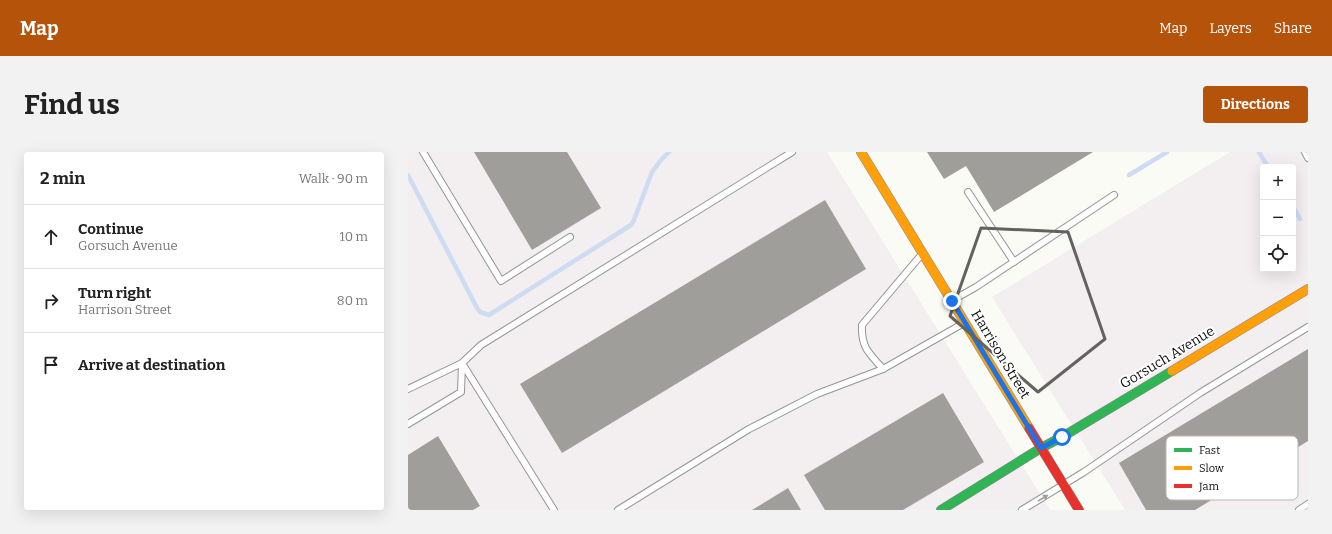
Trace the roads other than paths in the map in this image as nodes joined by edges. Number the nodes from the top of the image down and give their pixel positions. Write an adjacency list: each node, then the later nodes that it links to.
1 (423, 152): 8 (lane)
2 (792, 152): 15 (lane)
3 (861, 152): 9 (street, Harrison Street)
4 (1305, 152): 5 (lane)
5 (1308, 158)
6 (968, 192): 10 (lane)
7 (1114, 195): 10 (lane)
8 (570, 237)
9 (922, 253): 12 (street, Harrison Street); 16 (lane)
10 (1014, 262): 12 (lane)
11 (1308, 289): 19 (street, Gorsuch Avenue)
12 (952, 301): 13 (street, Harrison Street)
13 (965, 323): 16 (lane); 19 (street, Harrison Street)
14 (1308, 327): 20 (lane)
15 (462, 363): 17 (lane); 18 (lane); 22 (lane)
16 (883, 369): 23 (lane)
17 (408, 389)
18 (408, 424)
19 (1041, 448): 20 (street, Harrison Street); 24 (street, Gorsuch Avenue)
20 (1064, 485): 25 (lane, one-way to 20); 26 (street, Harrison Street)
21 (1308, 504): 27 (lane)
22 (554, 510)
23 (618, 510)
24 (941, 510)
25 (1022, 510)
26 (1079, 510)
27 (1299, 510)

